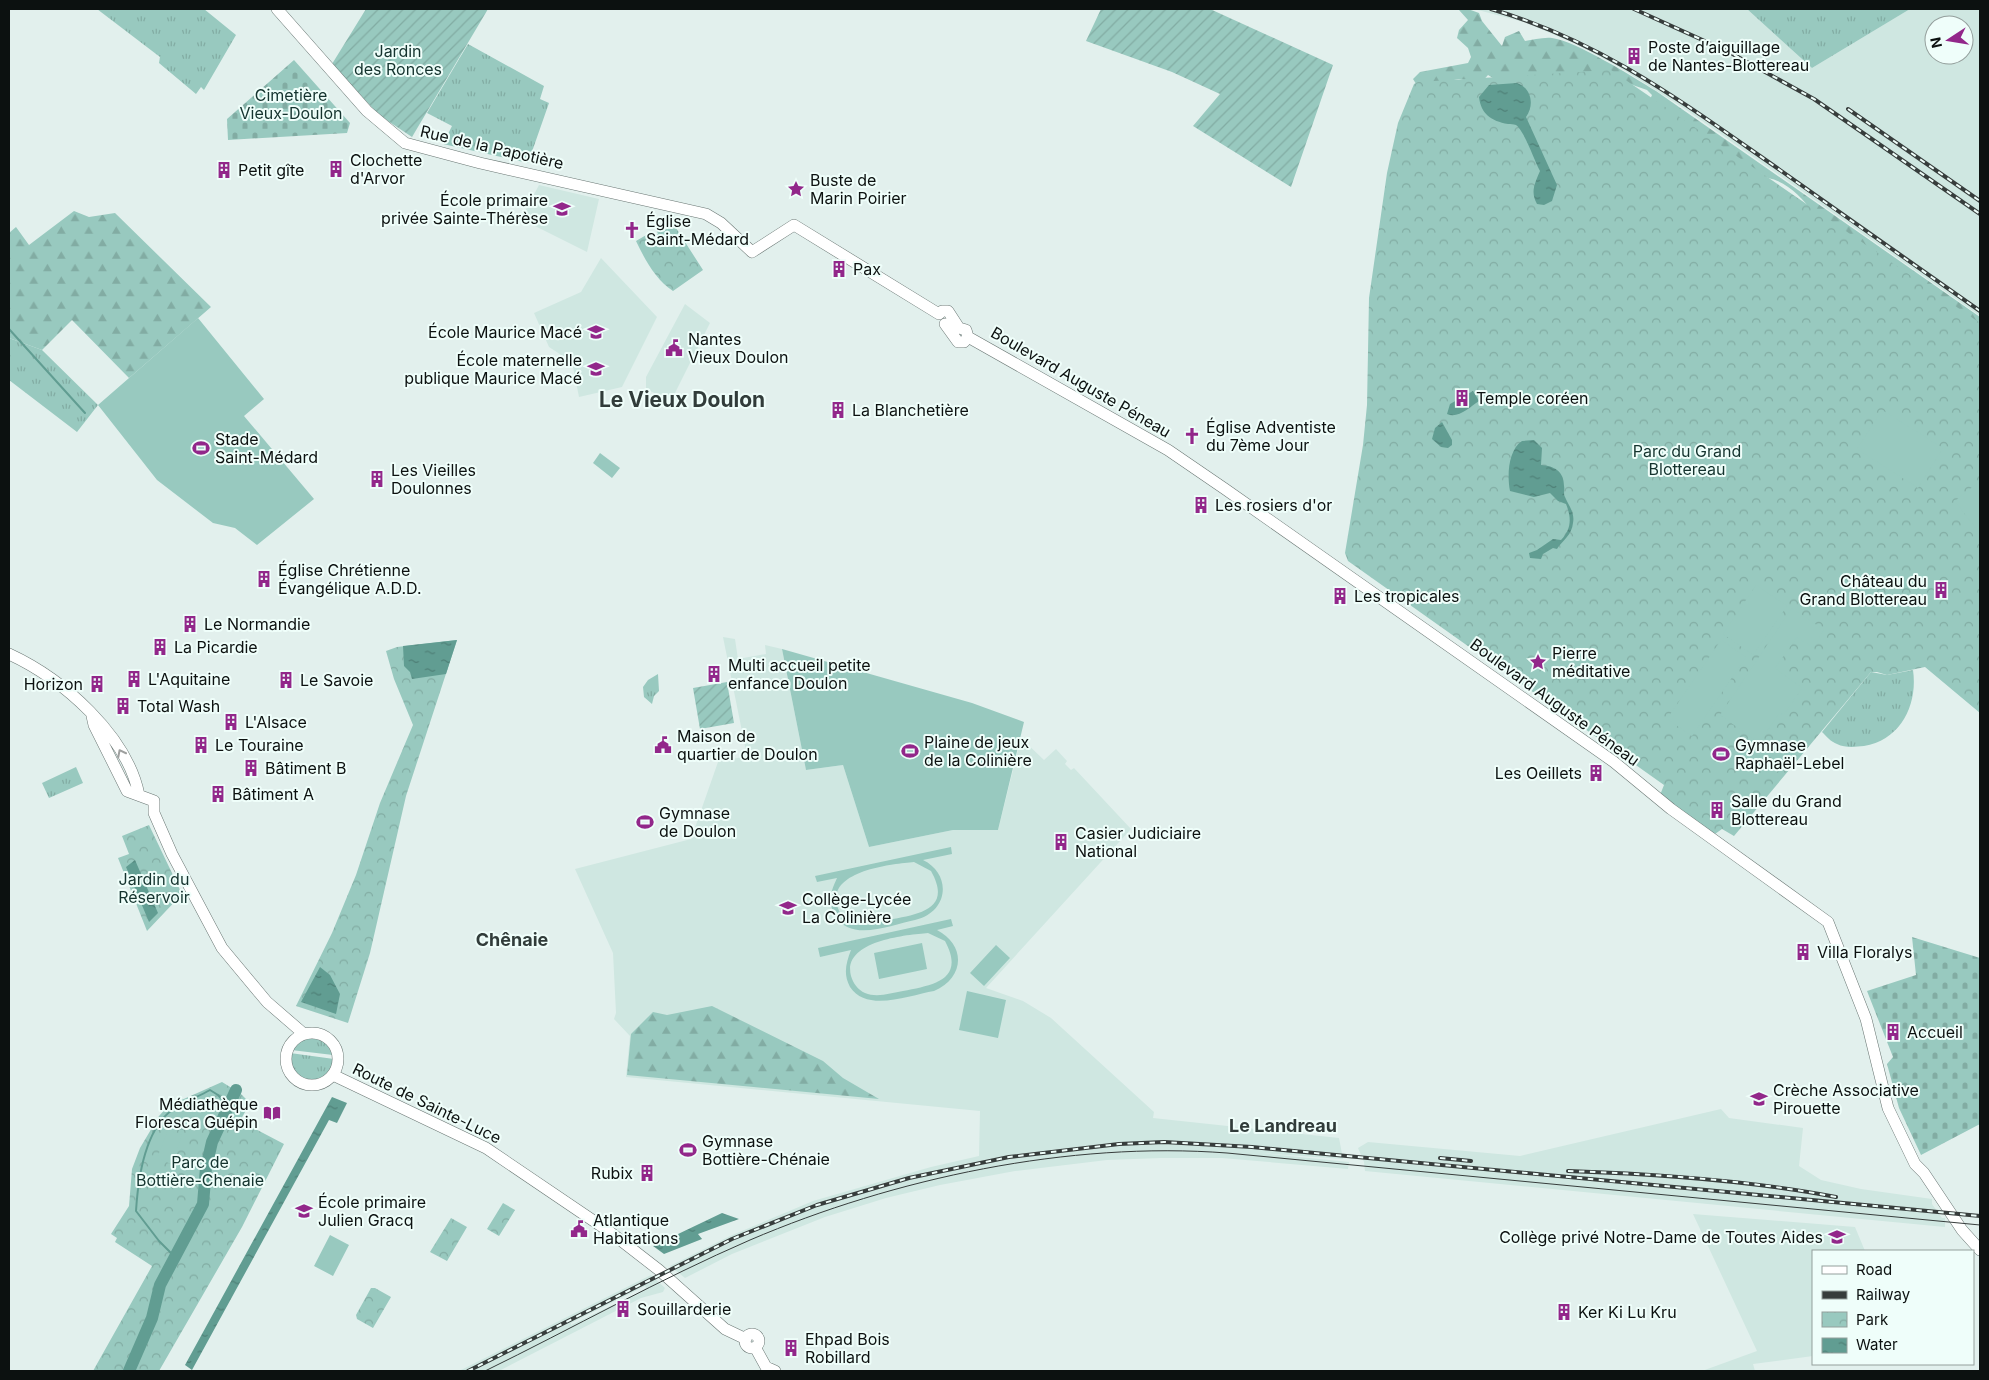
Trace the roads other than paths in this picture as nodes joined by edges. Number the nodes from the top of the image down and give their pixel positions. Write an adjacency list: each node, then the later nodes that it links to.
1 (276, 9): 2 (street, Rue de la Papotière)
2 (794, 225): 8 (street, Boulevard Auguste Péneau)
3 (9, 654): 4 (street)
4 (276, 1012): 5 (street); 6 (street)
5 (304, 1034): 6 (street); 7 (street)
6 (292, 1042): 7 (street)
7 (334, 1074): 9 (street, Route de Sainte-Luce)
8 (1980, 1250)
9 (775, 1371)

